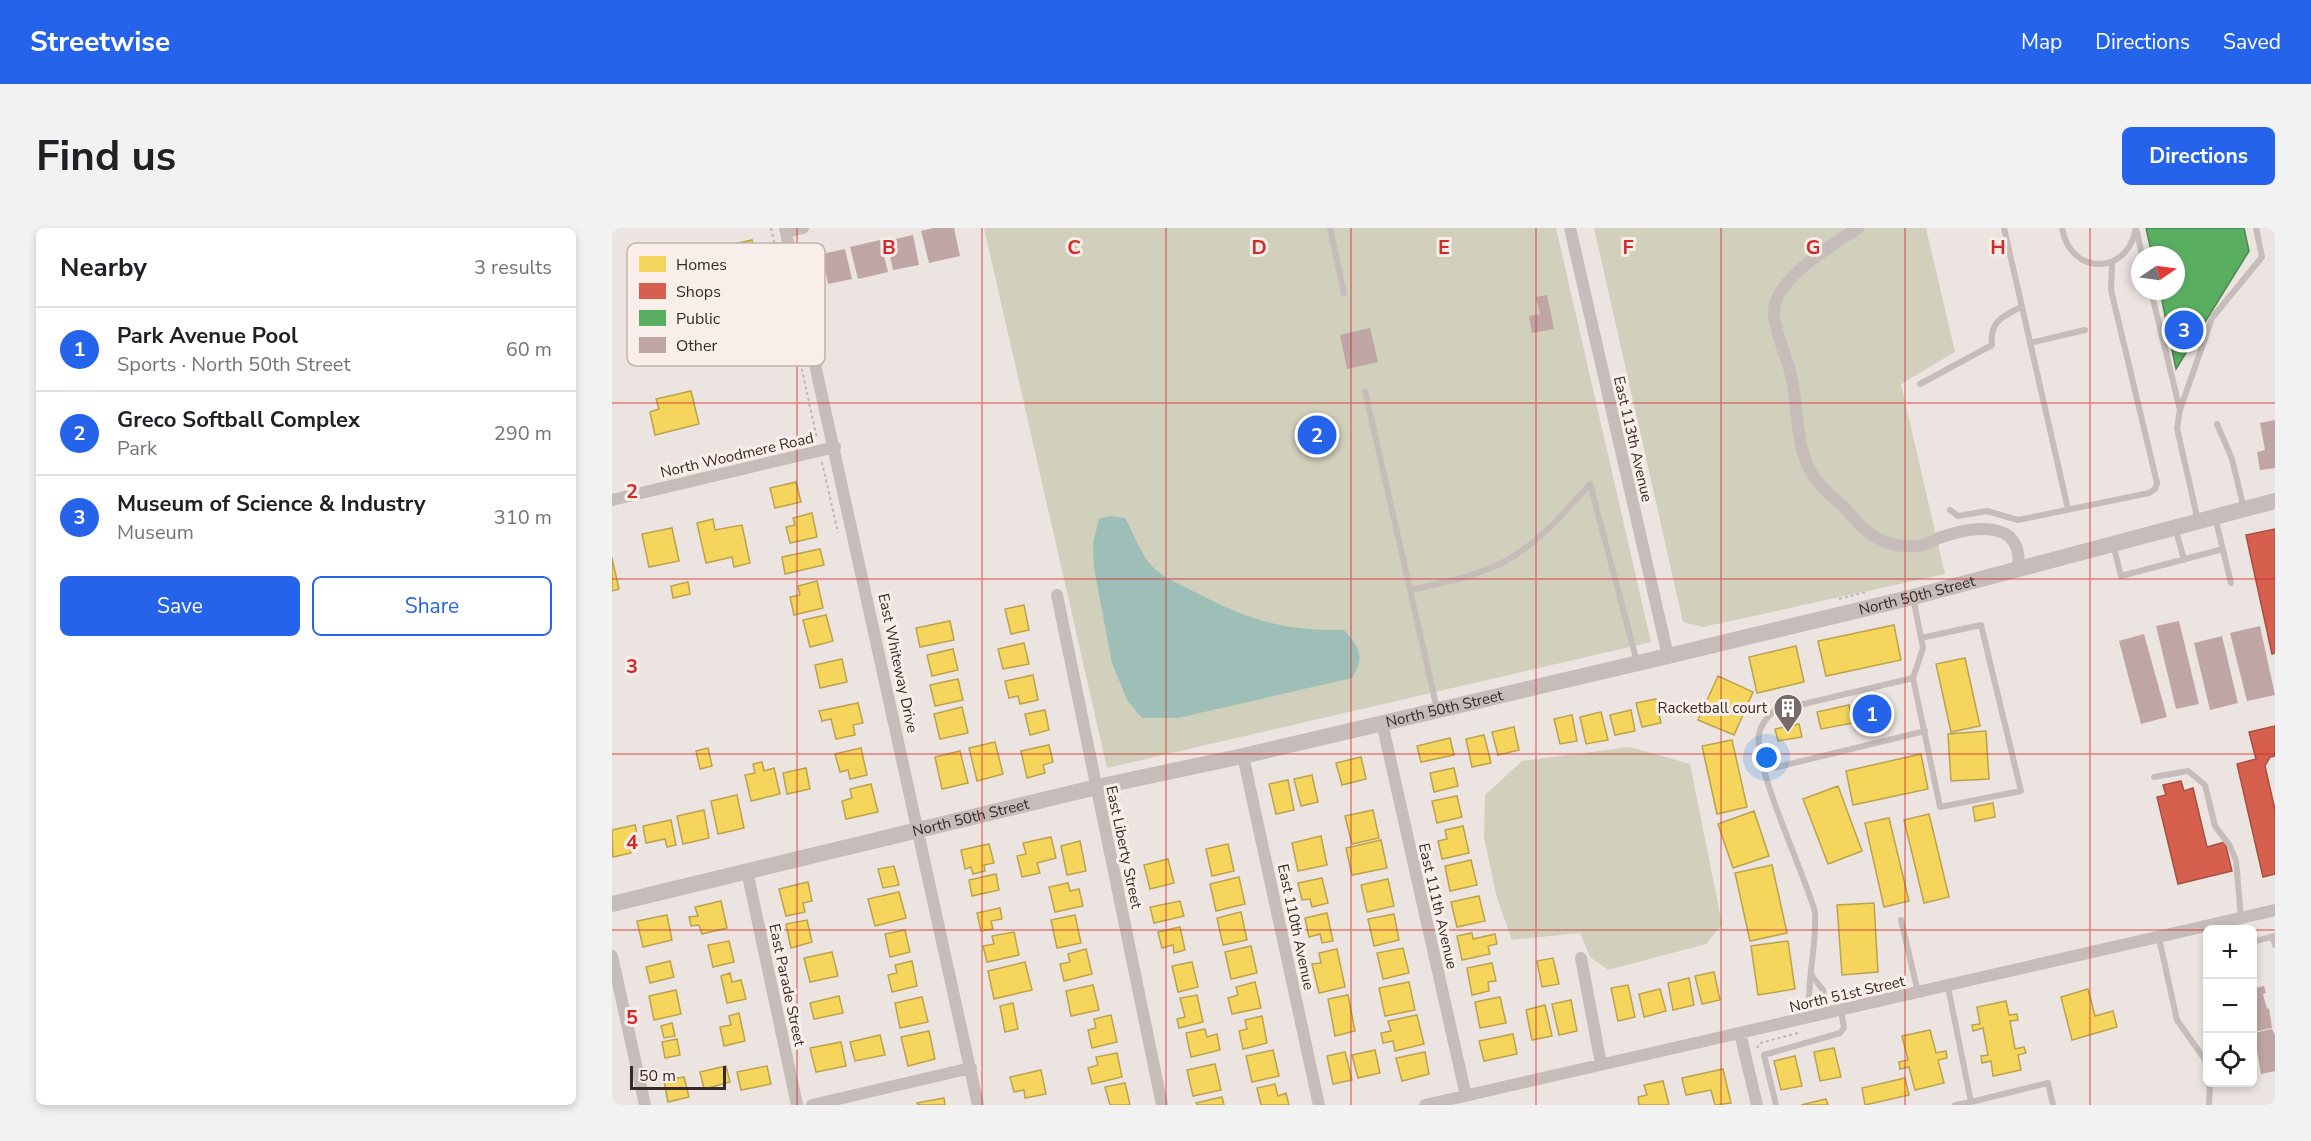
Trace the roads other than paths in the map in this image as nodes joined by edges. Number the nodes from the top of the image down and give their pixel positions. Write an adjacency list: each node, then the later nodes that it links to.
1 (803, 228): 9 (street)
2 (1330, 228): 12 (lane)
3 (1570, 228): 39 (street, East 113th Avenue)
4 (1858, 228): 33 (street)
5 (2004, 228): 14 (lane)
6 (2062, 228): 11 (lane)
7 (2136, 228): 10 (lane); 11 (lane)
8 (2256, 228): 20 (lane)
9 (786, 230)
10 (2140, 246)
11 (2112, 262): 25 (lane)
12 (1344, 292)
13 (2153, 300): 20 (lane)
14 (2021, 307): 16 (lane); 18 (lane)
15 (2085, 330): 16 (lane)
16 (2030, 343): 25 (lane)
17 (817, 366): 22 (street, East Whiteway Drive)
18 (1920, 384)
19 (1365, 391): 35 (lane)
20 (2180, 410): 28 (lane)
21 (2217, 424): 26 (lane)
22 (835, 447): 23 (street, North Woodmere Road); 49 (street, East Whiteway Drive)
23 (612, 500)
24 (2275, 501): 26 (street, North 50th Street)
25 (2068, 509): 27 (lane)
26 (2244, 509): 28 (street, North 50th Street)
27 (1950, 510)
28 (2206, 519): 29 (street, North 50th Street); 31 (lane)
29 (2175, 527): 30 (street, North 50th Street); 32 (lane)
30 (2113, 544): 32 (lane); 33 (street, North 50th Street)
31 (2223, 549): 32 (lane); 34 (lane)
32 (2184, 560)
33 (2018, 569): 37 (street, North 50th Street)
34 (2231, 583)
35 (1411, 590): 40 (lane); 42 (lane)
36 (1057, 595): 48 (street, East Liberty Street)
37 (1913, 597): 38 (lane); 39 (street, North 50th Street)
38 (1921, 638): 41 (lane); 44 (lane)
39 (1668, 656): 40 (street, North 50th Street)
40 (1637, 663): 42 (street, North 50th Street)
41 (1913, 678): 44 (lane); 46 (lane)
42 (1437, 711): 43 (street, North 50th Street)
43 (1382, 723): 45 (street, North 50th Street); 72 (street, East 111th Avenue)
44 (1924, 731): 46 (lane)
45 (1243, 756): 48 (street, North 50th Street); 80 (street, East 110th Avenue)
46 (1765, 770): 61 (lane)
47 (2154, 777): 53 (lane)
48 (1097, 787): 49 (street, North 50th Street); 79 (street, East Liberty Street)
49 (920, 831): 50 (street, North 50th Street); 70 (street, East Whiteway Drive)
50 (747, 871): 51 (street, North 50th Street); 76 (street, East Parade Street)
51 (612, 904)
52 (2275, 910): 53 (street, North 51st Street)
53 (2241, 918): 56 (street, North 51st Street)
54 (1901, 920): 63 (lane)
55 (2274, 936): 57 (lane); 58 (lane)
56 (2159, 938): 62 (street, North 51st Street); 68 (lane)
57 (2257, 941)
58 (2275, 945)
59 (612, 956): 75 (street)
60 (1581, 958): 69 (street)
61 (1812, 976): 65 (lane); 66 (lane)
62 (1948, 987): 63 (street, North 51st Street); 73 (lane)
63 (1918, 993): 64 (street, North 51st Street)
64 (1841, 1011): 65 (street, North 51st Street); 83 (lane)
65 (1826, 1014): 66 (street, North 51st Street)
66 (1808, 1023): 67 (street, North 51st Street)
67 (1740, 1033): 69 (street, North 51st Street); 82 (street)
68 (2203, 1057)
69 (1601, 1064): 72 (street, North 51st Street)
70 (971, 1068): 77 (street); 78 (street, East Whiteway Drive)
71 (2210, 1087): 86 (lane)
72 (1466, 1096): 74 (street, North 51st Street)
73 (1971, 1102): 84 (lane); 85 (lane)
74 (1439, 1103): 81 (street, North 51st Street)
75 (645, 1105)
76 (797, 1105)
77 (812, 1105)
78 (978, 1105)
79 (1162, 1105)
80 (1318, 1105)
81 (1425, 1105)
82 (1757, 1105)
83 (1776, 1105)
84 (1955, 1105)
85 (2053, 1105)
86 (2209, 1105)

